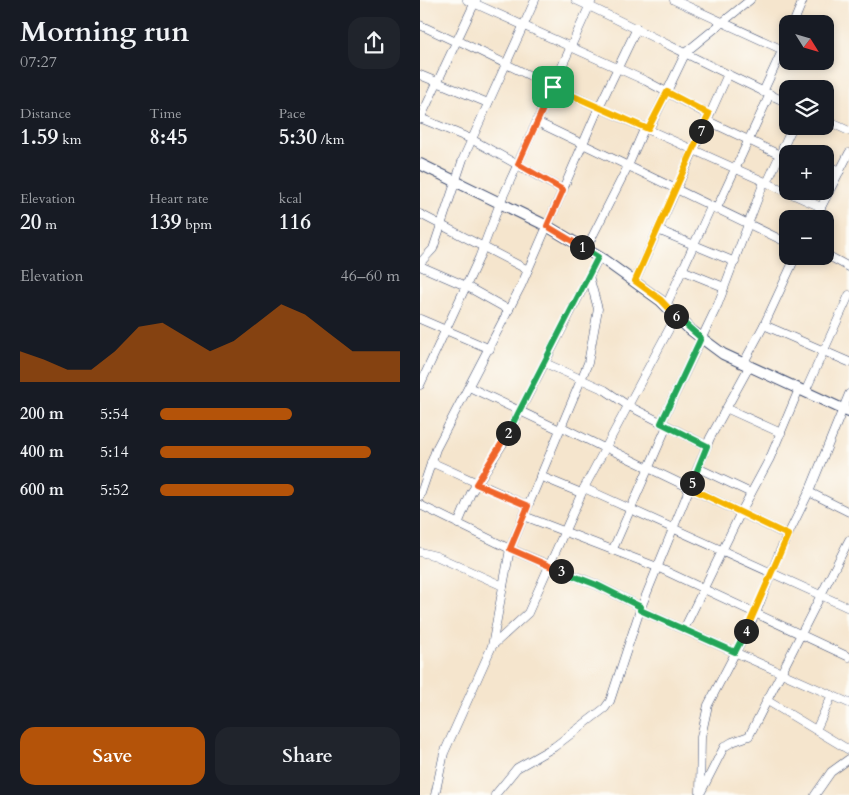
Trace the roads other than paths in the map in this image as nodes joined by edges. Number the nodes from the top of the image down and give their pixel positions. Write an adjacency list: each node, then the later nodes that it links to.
1 (535, 0): 11 (street)
2 (576, 0): 7 (street)
3 (674, 0): 9 (street)
4 (750, 0): 9 (street)
5 (803, 0): 8 (street)
6 (473, 1): 11 (street); 13 (street)
7 (591, 3): 12 (street); 14 (street)
8 (797, 15)
9 (722, 22): 15 (street); 16 (street)
10 (420, 25): 13 (street)
11 (524, 26): 14 (street); 18 (street)
12 (637, 28): 16 (street); 19 (street)
13 (456, 41): 18 (street); 22 (street)
14 (571, 46): 19 (street); 23 (street)
15 (779, 49)
16 (686, 52): 20 (street); 24 (street)
17 (779, 58): 25 (street)
18 (506, 63): 23 (street); 27 (street)
19 (618, 69): 24 (street); 28 (street)
20 (728, 74): 25 (street); 30 (street)
21 (420, 75): 22 (street)
22 (437, 82): 27 (street); 29 (street)
23 (553, 87): 28 (street); 31 (street)
24 (667, 92): 30 (street); 33 (street)
25 (766, 93): 26 (street); 36 (street)
26 (779, 99)
27 (488, 103): 35 (street)
28 (599, 107): 33 (street); 37 (street)
29 (421, 116): 35 (street)
30 (708, 117): 36 (street); 38 (street)
31 (537, 122): 37 (street); 43 (street)
32 (834, 124): 34 (street)
33 (646, 128): 38 (street); 44 (street)
34 (849, 131)
35 (471, 139): 43 (street); 48 (street)
36 (748, 139): 39 (street); 45 (street)
37 (583, 144): 44 (street); 50 (street)
38 (692, 149): 45 (street); 51 (street)
39 (779, 150)
40 (849, 153): 47 (street)
41 (779, 155): 49 (street)
42 (420, 164): 48 (street)
43 (518, 164): 50 (street); 52 (street)
44 (628, 166): 51 (street); 64 (street)
45 (735, 169): 49 (street); 54 (street)
46 (834, 169): 47 (street)
47 (840, 171): 53 (street)
48 (454, 181): 52 (street); 57 (street)
49 (766, 183): 53 (street); 58 (street)
50 (563, 190): 59 (street)
51 (675, 190): 54 (street); 60 (street)
52 (500, 203): 59 (street); 63 (street)
53 (821, 207): 55 (street)
54 (714, 208): 58 (street); 62 (street)
55 (820, 210)
56 (420, 214): 57 (street)
57 (441, 224): 63 (street); 68 (street)
58 (748, 225): 61 (street); 67 (street)
59 (547, 226): 64 (street); 71 (street)
60 (658, 230): 62 (street); 74 (street)
61 (779, 238)
62 (693, 245): 67 (street); 72 (street)
63 (483, 247): 71 (street); 75 (street)
64 (586, 249): 65 (street)
65 (598, 257): 73 (street); 74 (street)
66 (834, 259): 70 (street)
67 (735, 262): 76 (street)
68 (420, 264): 75 (street)
69 (792, 265): 82 (street)
70 (849, 268)
71 (528, 270): 79 (street)
72 (682, 270): 76 (street); 78 (street)
73 (589, 276): 87 (street); 92 (street)
74 (635, 281): 78 (street)
75 (466, 286): 79 (street); 83 (street)
76 (724, 287): 84 (street)
77 (849, 296): 86 (street)
78 (666, 306): 80 (street)
79 (509, 310): 85 (street)
80 (676, 316): 84 (street); 97 (street)
81 (420, 319): 83 (street)
82 (764, 325): 86 (street); 90 (street)
83 (445, 330): 85 (street); 91 (street)
84 (701, 338): 90 (street); 101 (street)
85 (490, 349): 94 (street)
86 (823, 352): 88 (street); 95 (street)
87 (545, 362): 92 (street); 99 (street)
88 (849, 362)
89 (420, 363): 91 (street)
90 (746, 365): 95 (street); 98 (street)
91 (428, 366): 93 (street)
92 (582, 380): 97 (street); 102 (street)
93 (420, 385)
94 (469, 387): 99 (street); 106 (street)
95 (802, 390): 100 (street); 103 (street)
96 (849, 394): 100 (street)
97 (627, 405): 101 (street); 105 (street)
98 (728, 409): 103 (street); 104 (street)
99 (520, 410): 102 (street); 110 (street)
100 (846, 411): 113 (street)
101 (664, 424): 104 (street); 107 (street)
102 (561, 428): 105 (street); 109 (street)
103 (781, 433): 114 (street)
104 (707, 446): 108 (street)
105 (605, 447): 107 (street); 112 (street)
106 (431, 462): 110 (street); 115 (street)
107 (648, 467): 111 (street); 118 (street)
108 (698, 468): 111 (street); 114 (street)
109 (540, 476): 112 (street); 117 (street)
110 (476, 484): 117 (street); 122 (street)
111 (690, 488): 119 (street); 123 (street)
112 (582, 490): 118 (street); 124 (street)
113 (808, 492): 120 (street); 125 (street)
114 (751, 493): 119 (street)
115 (420, 496)
116 (420, 505): 122 (street)
117 (528, 506): 121 (street)
118 (629, 508): 123 (street); 128 (street)
119 (741, 512): 125 (street); 129 (street)
120 (849, 512)
121 (524, 516): 124 (street); 127 (street)
122 (458, 524): 127 (street)
123 (674, 528): 129 (street); 133 (street)
124 (563, 531): 128 (street); 132 (street)
125 (788, 535): 134 (street)
126 (849, 540): 131 (street)
127 (510, 549): 132 (street); 135 (street)
128 (613, 549): 133 (street)
129 (724, 550): 134 (street); 136 (street)
130 (420, 552): 135 (street)
131 (845, 558): 137 (street)
132 (549, 567): 139 (street); 143 (street)
133 (657, 567): 136 (street); 139 (street)
134 (771, 571): 137 (street); 140 (street)
135 (503, 586): 143 (street)
136 (705, 589): 140 (street); 141 (street)
137 (821, 595): 138 (street); 142 (street)
138 (849, 608)
139 (640, 609): 141 (street); 155 (street)
140 (756, 612): 142 (street); 144 (street)
141 (684, 629): 144 (street)
142 (801, 634): 145 (street); 146 (street)
143 (492, 646): 154 (street)
144 (735, 652): 146 (street); 153 (street)
145 (849, 658)
146 (781, 672): 147 (street); 148 (street)
147 (832, 695): 149 (street); 150 (street)
148 (766, 700): 150 (street); 153 (street)
149 (849, 703)
150 (816, 730): 151 (street)
151 (849, 750)
152 (849, 759): 156 (street)
153 (700, 794)
154 (435, 795)
155 (495, 795)
156 (815, 795)

